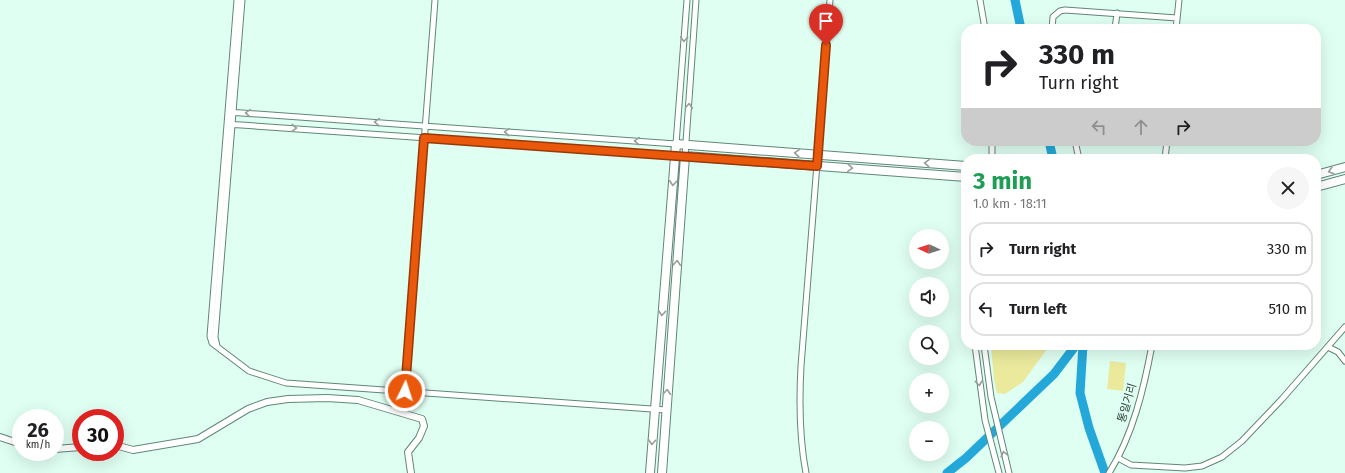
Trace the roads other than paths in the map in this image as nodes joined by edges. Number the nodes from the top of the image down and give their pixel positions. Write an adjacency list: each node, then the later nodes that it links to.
1 (237, 0): 15 (street)
2 (242, 0): 15 (street)
3 (434, 0): 17 (street)
4 (687, 0): 19 (street, one-way to 19)
5 (696, 0): 20 (street, one-way to 5)
6 (830, 0): 25 (street)
7 (980, 0): 11 (street)
8 (1179, 0): 10 (street)
9 (1117, 13): 10 (street); 12 (street); 13 (street)
10 (1177, 18): 14 (street)
11 (984, 24)
12 (1051, 24)
13 (1116, 24)
14 (1176, 24)
15 (230, 112): 16 (street); 17 (street, one-way to 15)
16 (229, 124): 18 (street, one-way to 18); 36 (street); 36 (street)
17 (425, 126): 18 (street); 19 (street, one-way to 17)
18 (424, 138): 24 (street); 41 (street)
19 (676, 144): 20 (main road); 24 (main road)
20 (686, 145): 25 (main road, one-way to 20); 26 (street)
21 (992, 148): 22 (street); 23 (street)
22 (990, 154)
23 (992, 154)
24 (675, 155): 26 (street); 42 (main road, one-way to 42)
25 (818, 155): 27 (street); 28 (main road, one-way to 25)
26 (685, 156): 27 (main road); 43 (main road, one-way to 26)
27 (817, 166): 31 (main road, one-way to 31); 51 (street)
28 (961, 166)
29 (1345, 167): 30 (main road, one-way to 30)
30 (1321, 174)
31 (961, 178)
32 (1345, 179): 33 (main road)
33 (1321, 185)
34 (1345, 327): 35 (street)
35 (1328, 347): 40 (street); 47 (street)
36 (219, 349): 41 (street)
37 (976, 350): 52 (street, one-way to 52)
38 (985, 350): 53 (street, one-way to 38)
39 (1151, 350): 47 (street, 통일거리)
40 (1345, 361)
41 (405, 391): 42 (street)
42 (655, 410): 43 (street); 49 (main road, one-way to 49)
43 (666, 410): 50 (main road)
44 (0, 437): 45 (street)
45 (12, 441)
46 (124, 448): 48 (street)
47 (1118, 458): 54 (street, 통일거리)
48 (410, 473)
49 (650, 473)
50 (662, 473)
51 (806, 473)
52 (999, 473)
53 (1009, 473)
54 (1109, 473)

